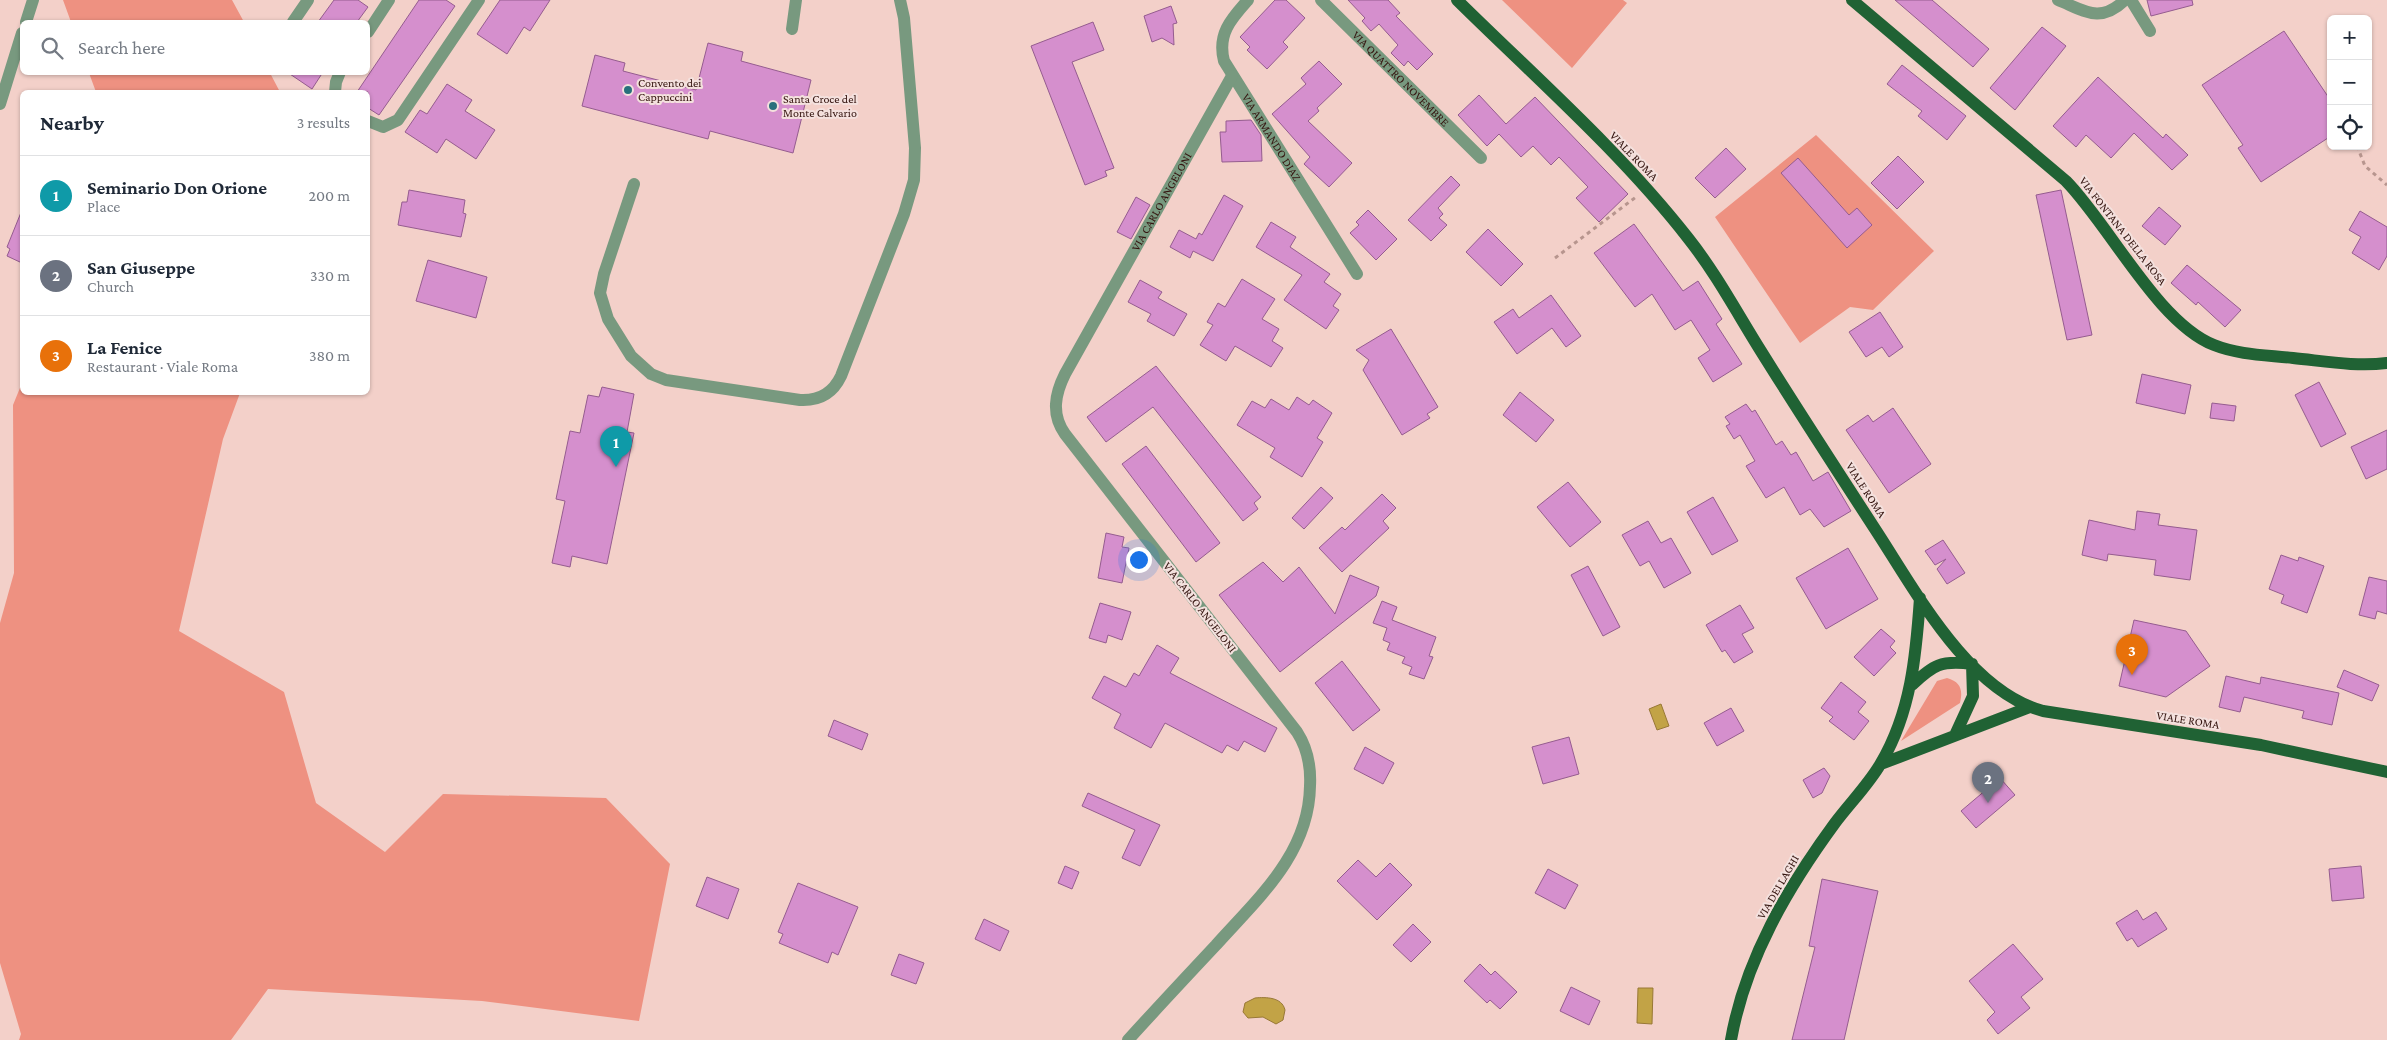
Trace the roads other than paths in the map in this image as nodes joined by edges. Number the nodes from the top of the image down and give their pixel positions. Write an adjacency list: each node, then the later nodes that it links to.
1 (33, 0): 14 (street)
2 (308, 0): 15 (street)
3 (389, 0): 16 (street)
4 (479, 0): 24 (street)
5 (796, 0): 17 (street)
6 (900, 0): 26 (street)
7 (1248, 0): 21 (street, VIA ARMANDO DIAZ)
8 (1321, 0): 25 (street, VIA QUATTRO NOVEMBRE)
9 (1457, 0): 29 (main road, VIALE ROMA)
10 (1852, 0): 28 (main road, VIA FONTANA DELLA ROSA)
11 (2058, 0): 12 (street)
12 (2124, 0)
13 (2130, 0): 18 (street)
14 (27, 20)
15 (294, 20)
16 (370, 29)
17 (792, 29)
18 (2150, 31)
19 (20, 39): 23 (street)
20 (339, 75): 22 (street)
21 (1232, 76): 27 (street, VIA ARMANDO DIAZ); 36 (street, VIA CARLO ANGELONI)
22 (335, 90)
23 (0, 104)
24 (370, 122)
25 (1481, 158)
26 (634, 184)
27 (1357, 274)
28 (2387, 363)
29 (1920, 598): 30 (main road, VIALE ROMA); 31 (main road, VIA DEI LAGHI)
30 (1972, 664): 31 (main road); 32 (main road, VIALE ROMA); 33 (main road)
31 (1912, 685): 34 (main road, VIA DEI LAGHI)
32 (2030, 707): 33 (main road); 35 (main road, VIALE ROMA)
33 (1956, 733): 34 (main road)
34 (1881, 764): 37 (main road, VIA DEI LAGHI)
35 (2387, 772)
36 (1128, 1040)
37 (1731, 1040)

